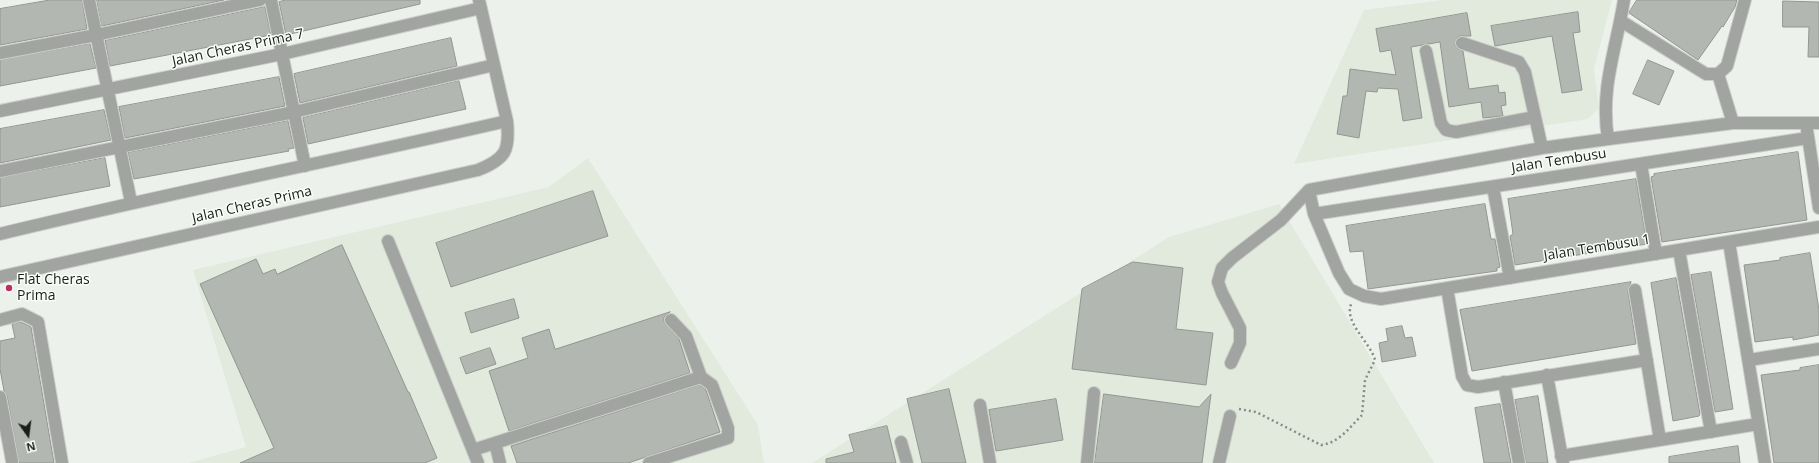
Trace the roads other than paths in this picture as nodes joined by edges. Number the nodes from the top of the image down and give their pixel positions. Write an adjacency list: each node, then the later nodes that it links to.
1 (89, 0): 8 (street)
2 (260, 0): 8 (street)
3 (271, 0): 12 (street)
4 (1624, 0): 7 (street)
5 (1745, 0): 14 (street)
6 (480, 4): 12 (street, Jalan Cheras Prima 7); 13 (street)
7 (1621, 21): 14 (street); 24 (street)
8 (96, 35): 11 (street); 15 (street)
9 (1462, 43): 18 (street)
10 (1426, 51): 18 (street)
11 (0, 53)
12 (282, 54): 15 (street, Jalan Cheras Prima 7); 17 (street)
13 (494, 65): 17 (street); 19 (street)
14 (1718, 74): 21 (street)
15 (108, 90): 16 (street, Jalan Cheras Prima 7); 25 (street)
16 (0, 111)
17 (294, 112): 25 (street); 28 (street)
18 (1535, 117): 26 (street)
19 (507, 121): 28 (street); 41 (street, Jalan Cheras Prima)
20 (1805, 122): 21 (street); 22 (street); 23 (street)
21 (1733, 123): 24 (street)
22 (1819, 123)
23 (1808, 138): 27 (street, Jalan Tembusu); 33 (street)
24 (1608, 139): 26 (street)
25 (120, 146): 29 (street); 32 (street)
26 (1542, 148): 31 (street)
27 (1641, 164): 30 (street, Jalan Tembusu); 40 (street)
28 (305, 166): 32 (street)
29 (0, 171)
30 (1493, 187): 34 (street, Jalan Tembusu); 42 (street)
31 (1309, 190): 34 (street); 50 (street)
32 (131, 202): 36 (street)
33 (1819, 208)
34 (1314, 214): 43 (street, Jalan Tembusu 1)
35 (1819, 228): 38 (street, Jalan Tembusu 1)
36 (0, 234)
37 (388, 242): 63 (street)
38 (1729, 242): 39 (street, Jalan Tembusu 1); 49 (street)
39 (1680, 250): 40 (street, Jalan Tembusu 1); 59 (street)
40 (1656, 254): 42 (street, Jalan Tembusu 1)
41 (0, 277)
42 (1510, 278): 43 (street, Jalan Tembusu 1)
43 (1447, 288): 53 (street)
44 (1636, 290): 48 (street)
45 (0, 320): 66 (street)
46 (671, 320): 52 (street)
47 (1819, 349): 49 (street)
48 (1647, 360): 51 (street); 60 (street)
49 (1749, 360): 58 (street)
50 (1231, 363)
51 (1548, 375): 53 (street); 64 (street)
52 (701, 377): 62 (street); 69 (street)
53 (1504, 382): 74 (street)
54 (1094, 393): 72 (street)
55 (0, 397): 65 (street)
56 (980, 405): 71 (street)
57 (1230, 416): 73 (street)
58 (1758, 424): 59 (street); 75 (street)
59 (1710, 432): 60 (street)
60 (1660, 440): 64 (street)
61 (902, 442): 70 (street)
62 (495, 443): 63 (street); 68 (street)
63 (473, 450): 67 (street)
64 (1562, 459)
65 (12, 461)
66 (62, 463)
67 (478, 463)
68 (500, 463)
69 (649, 463)
70 (907, 463)
71 (990, 463)
72 (1087, 463)
73 (1220, 463)
74 (1519, 463)
75 (1764, 463)

